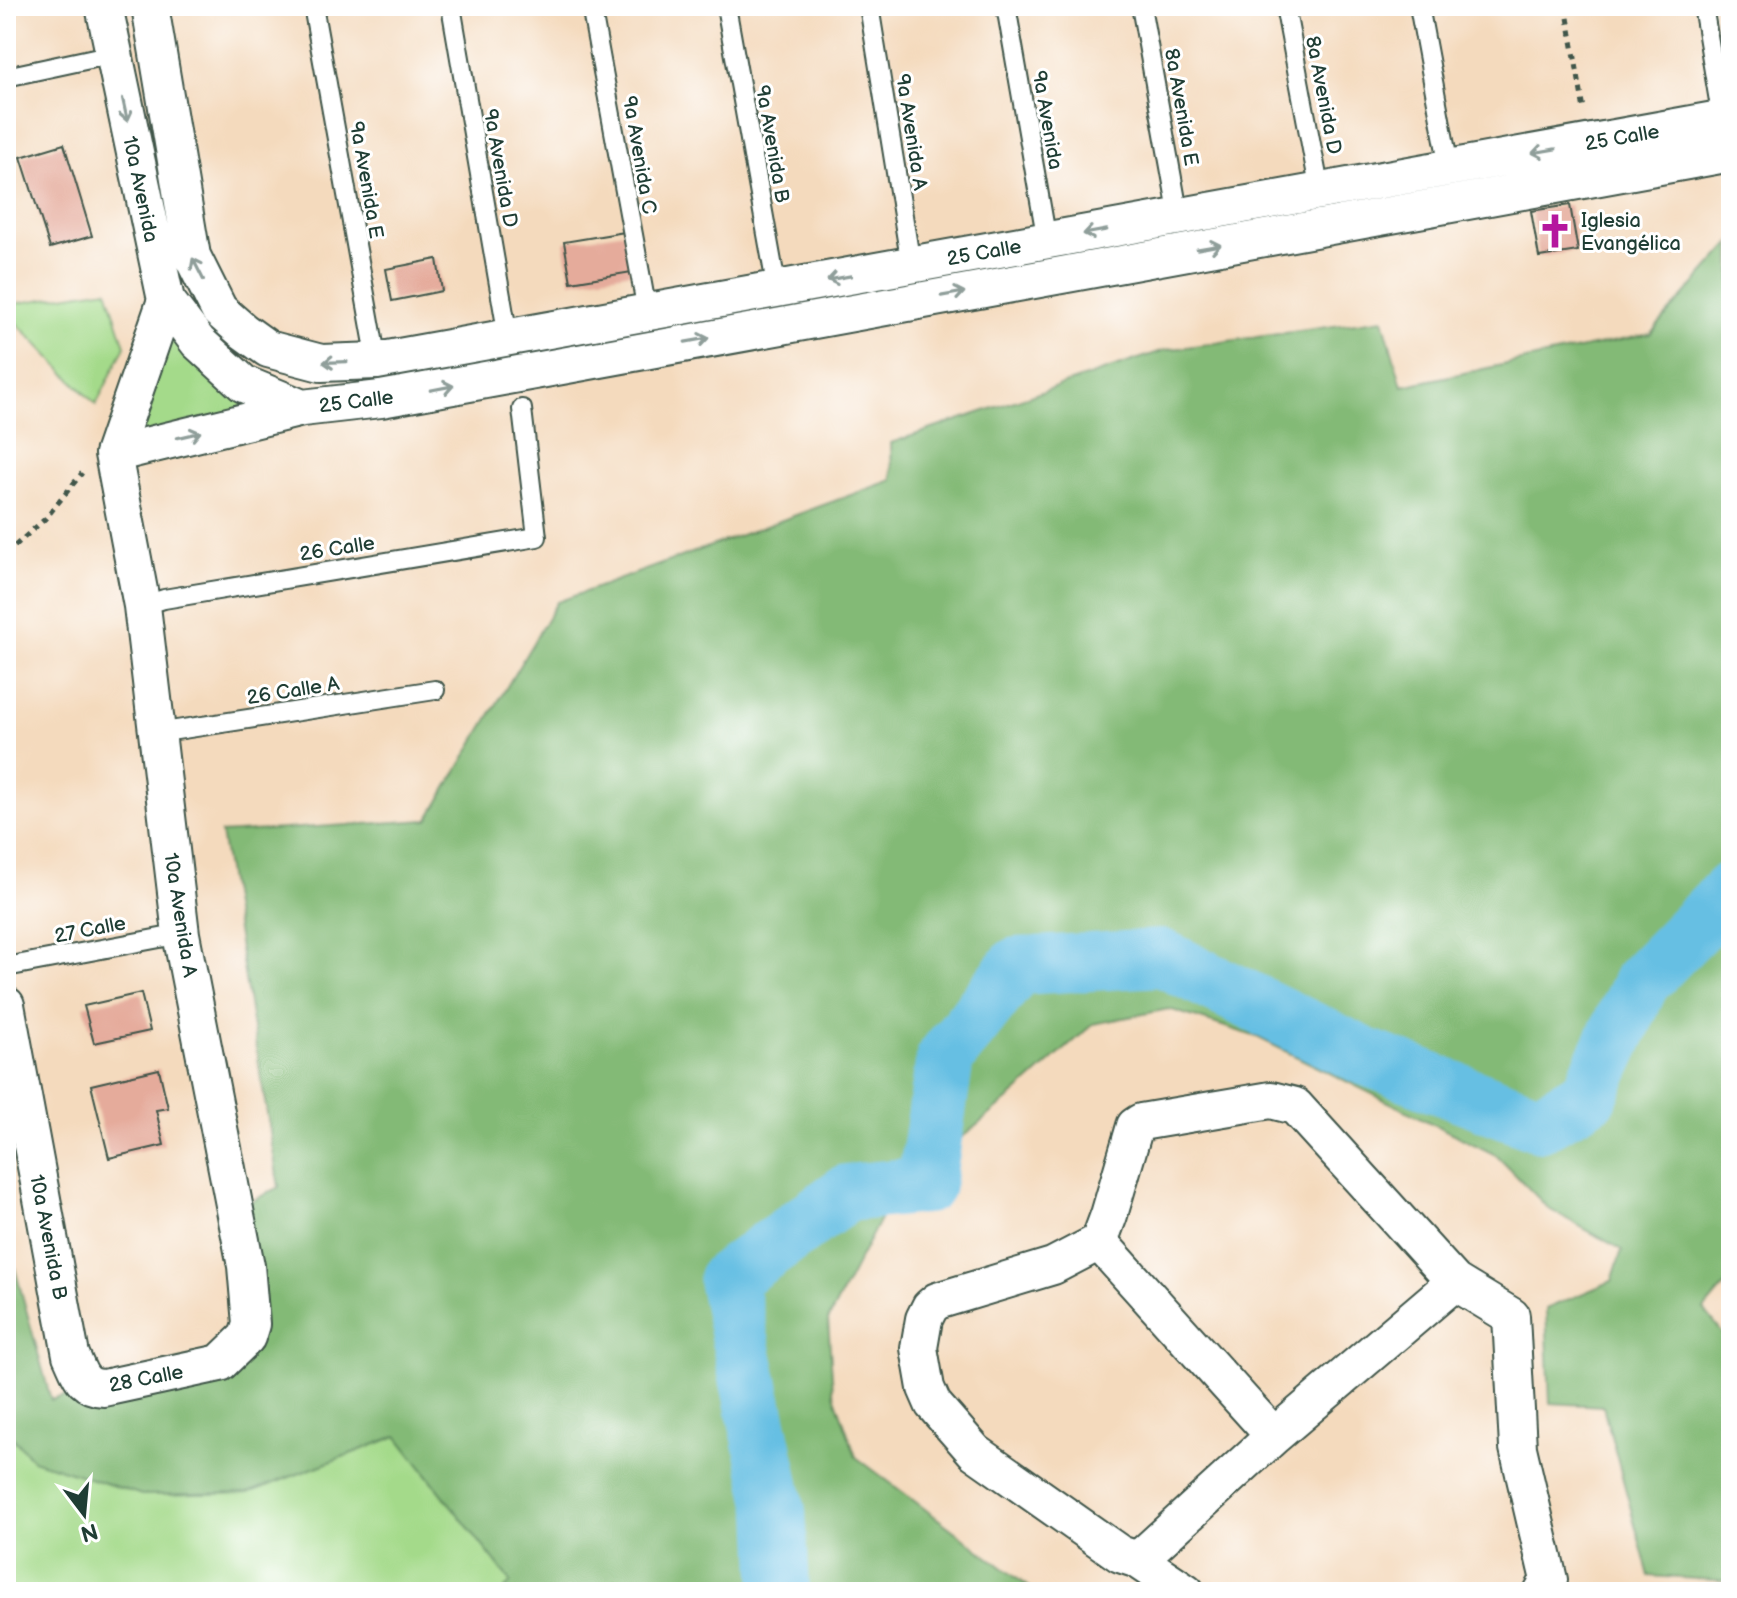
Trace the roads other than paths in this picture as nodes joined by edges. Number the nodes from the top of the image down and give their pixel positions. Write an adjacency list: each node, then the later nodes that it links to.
1 (104, 6): 13 (street, 10a Avenida)
2 (150, 6): 25 (street, 10a Avenida, one-way to 2)
3 (313, 6): 28 (lane, 9a Avenida E)
4 (451, 6): 26 (lane, 9a Avenida D)
5 (591, 6): 23 (lane, 9a Avenida C)
6 (726, 6): 21 (lane, 9a Avenida B)
7 (869, 6): 20 (lane, 9a Avenida A)
8 (1006, 6): 19 (lane, 9a Avenida)
9 (1141, 6): 18 (lane, 8a Avenida E)
10 (1285, 6): 17 (lane, 8a Avenida D)
11 (1419, 6): 16 (lane)
12 (1703, 6): 15 (lane)
13 (113, 54): 14 (lane); 22 (street, 10a Avenida, one-way to 22)
14 (6, 77)
15 (1728, 129): 16 (street, 25 Calle, one-way to 16); 29 (street, 25 Calle, one-way to 15)
16 (1449, 167): 17 (street, 25 Calle)
17 (1320, 192): 18 (street, 25 Calle)
18 (1179, 217): 19 (street, 25 Calle, one-way to 19)
19 (1047, 241): 20 (street, 25 Calle)
20 (911, 265): 21 (street, 25 Calle, one-way to 21)
21 (777, 290): 23 (street, 25 Calle)
22 (166, 300): 27 (street, 10a Avenida); 32 (street)
23 (647, 311): 24 (street, 25 Calle)
24 (557, 328): 26 (street, 25 Calle); 29 (street)
25 (243, 331): 28 (street, 25 Calle, one-way to 25)
26 (508, 337): 28 (street, 25 Calle)
27 (213, 356): 30 (street, 25 Calle)
28 (377, 361)
29 (564, 365): 30 (street, 25 Calle, one-way to 29)
30 (302, 408): 32 (street, 25 Calle, one-way to 30)
31 (522, 409): 33 (lane, 26 Calle)
32 (113, 454): 33 (street, 10a Avenida A)
33 (142, 606): 35 (street, 10a Avenida A)
34 (435, 690): 35 (lane, 26 Calle A)
35 (157, 733): 36 (street, 10a Avenida A)
36 (181, 934): 37 (lane, 27 Calle); 41 (street, 10a Avenida A)
37 (6, 967)
38 (6, 1005): 42 (street, 10a Avenida B)
39 (1099, 1242): 40 (street); 43 (street); 44 (street)
40 (1455, 1282): 43 (street); 46 (street)
41 (220, 1363): 42 (street, 28 Calle)
42 (80, 1373)
43 (1274, 1436): 44 (street)
44 (1138, 1560): 45 (street)
45 (1186, 1592)
46 (1542, 1592)

